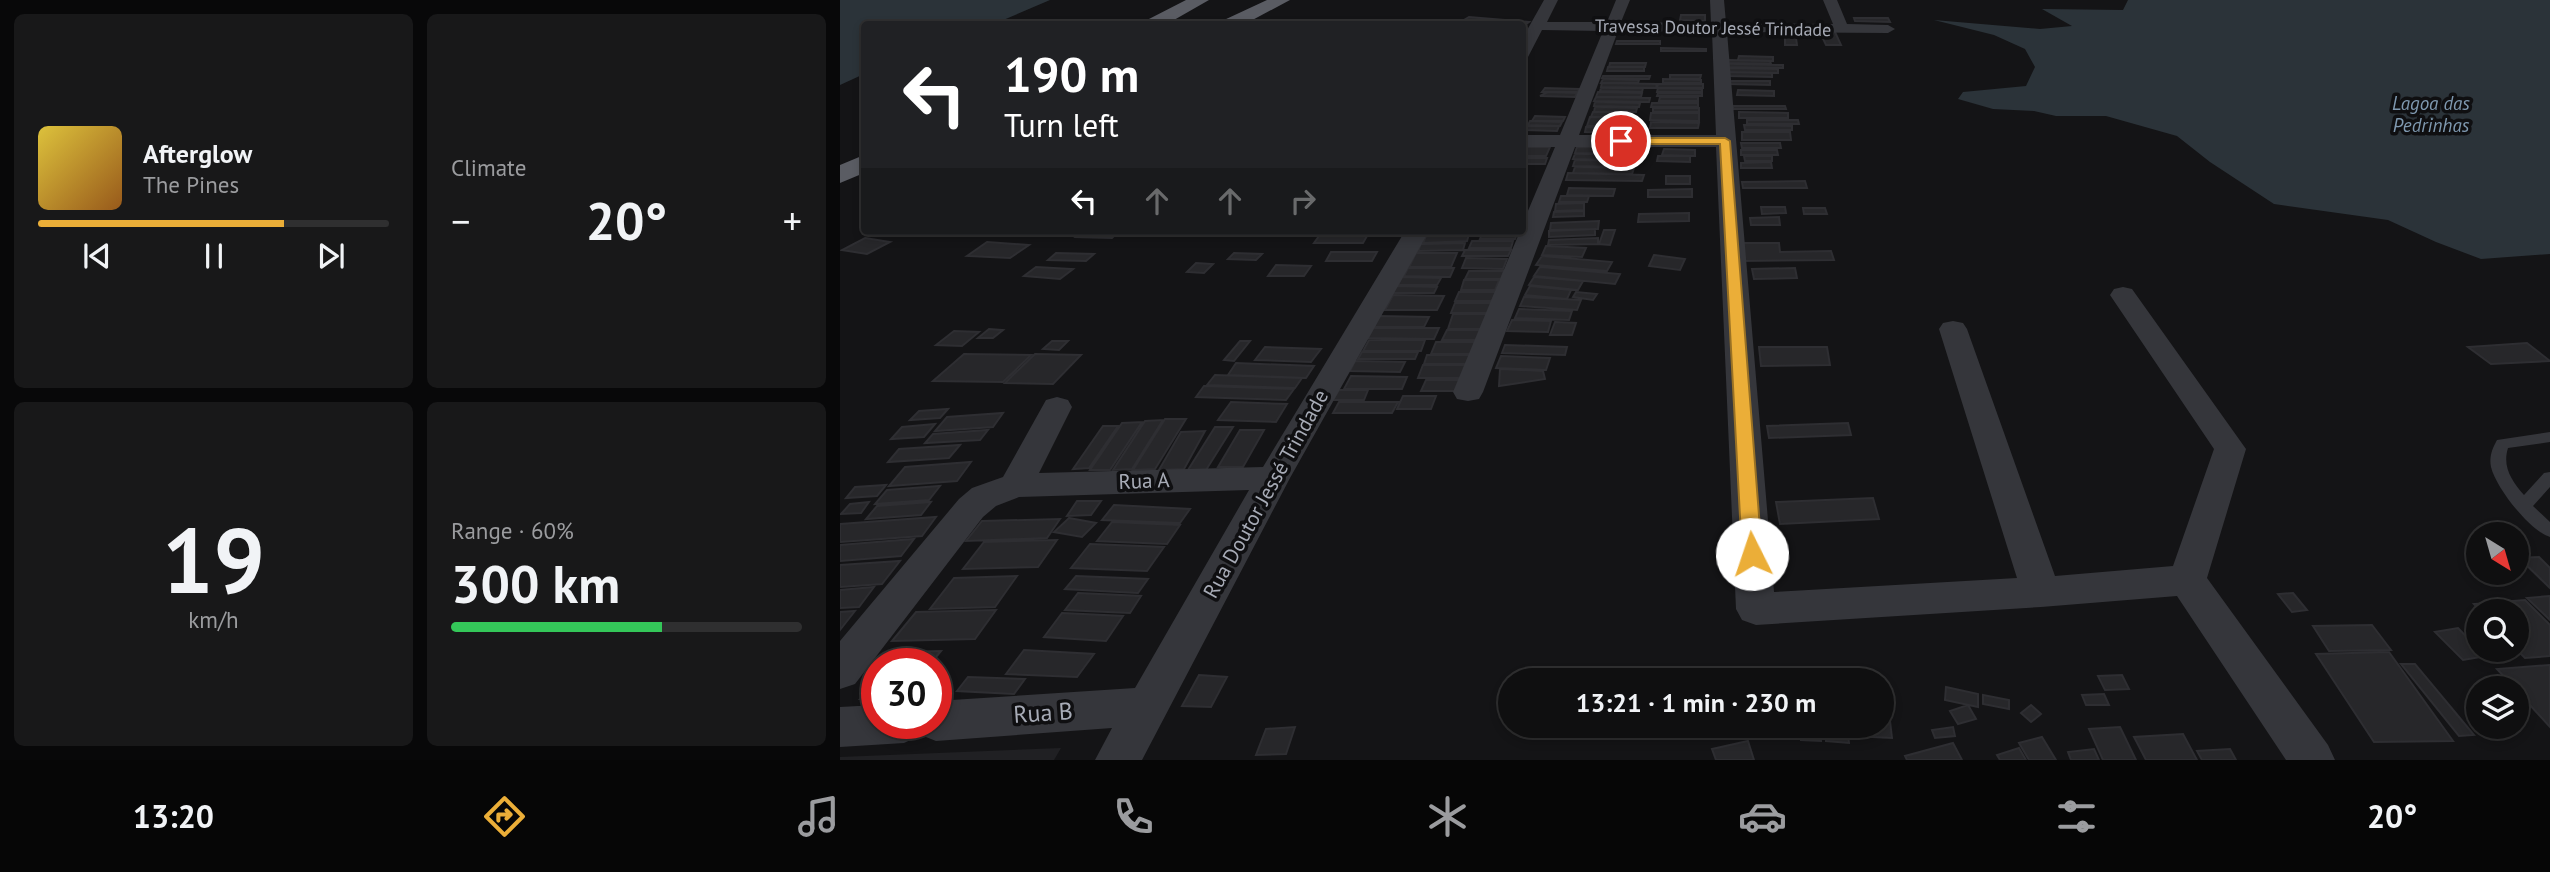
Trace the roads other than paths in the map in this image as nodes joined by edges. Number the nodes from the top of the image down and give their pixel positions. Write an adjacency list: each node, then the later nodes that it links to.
1 (1200, 0): 7 (highway)
2 (1282, 0): 8 (highway)
3 (1551, 0): 9 (street)
4 (1623, 0): 10 (street)
5 (1717, 0): 11 (street)
6 (1830, 0): 12 (street)
7 (1160, 21)
8 (1237, 21)
9 (1538, 26): 10 (street, Travessa Doutor Jessé Trindade); 14 (street)
10 (1613, 26): 11 (street, Travessa Doutor Jessé Trindade); 16 (street)
11 (1719, 27): 12 (street, Travessa Doutor Jessé Trindade); 17 (street)
12 (1842, 29): 13 (street, Travessa Doutor Jessé Trindade)
13 (1888, 29)
14 (1526, 47)
15 (1526, 141): 16 (street)
16 (1570, 141): 17 (street); 25 (street)
17 (1725, 141): 34 (street)
18 (861, 164): 19 (highway)
19 (840, 175)
20 (861, 191): 21 (highway)
21 (840, 200)
22 (1415, 235): 29 (street, Rua Doutor Jessé Trindade)
23 (2123, 295): 33 (street)
24 (1953, 329): 34 (street)
25 (1468, 392)
26 (1057, 407): 30 (street)
27 (2550, 437): 31 (lane)
28 (2550, 477): 31 (lane)
29 (1273, 478): 30 (street, Rua A); 36 (street, Rua Doutor Jessé Trindade)
30 (1016, 485): 35 (street, Rua A)
31 (2524, 505): 32 (lane)
32 (2550, 531)
33 (2187, 580): 34 (street); 41 (street)
34 (2041, 592)
35 (840, 671)
36 (1150, 706): 37 (street, Rua B); 40 (street, Rua Doutor Jessé Trindade)
37 (952, 719)
38 (861, 726): 39 (street)
39 (840, 727)
40 (1118, 760)
41 (2312, 760)

